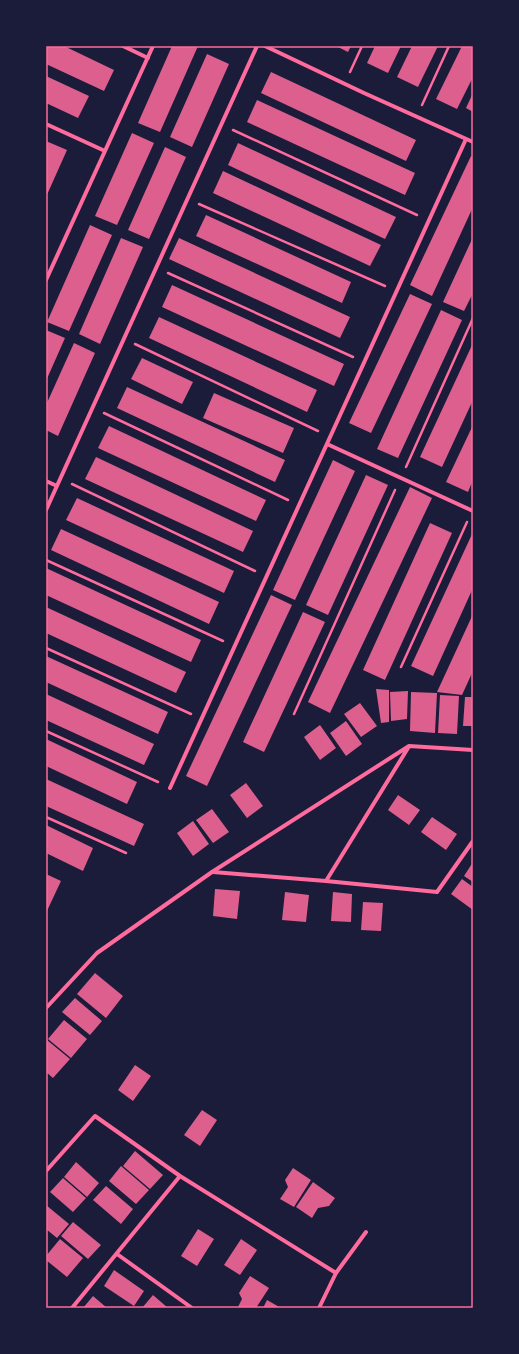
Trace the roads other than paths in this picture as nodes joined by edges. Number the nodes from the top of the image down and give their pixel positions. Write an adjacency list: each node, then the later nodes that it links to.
1 (123, 46): 5 (street)
2 (153, 46): 5 (street)
3 (258, 46): 13 (street)
4 (266, 46): 7 (street)
5 (148, 58): 9 (street)
6 (46, 124): 9 (street)
7 (466, 138): 8 (street); 11 (street)
8 (473, 142)
9 (105, 151): 10 (street)
10 (46, 280)
11 (327, 444): 15 (street); 18 (street)
12 (46, 481): 13 (street)
13 (57, 486): 14 (street)
14 (46, 510)
15 (472, 511)
16 (409, 746): 17 (street); 20 (street); 21 (street)
17 (473, 750)
18 (170, 788)
19 (473, 841): 21 (street)
20 (212, 872): 21 (street); 22 (street)
21 (326, 881)
22 (46, 1008)
23 (46, 1171): 24 (street)
24 (180, 1176): 26 (street); 27 (street)
25 (366, 1232): 27 (street)
26 (117, 1254): 28 (street); 29 (street)
27 (336, 1273): 30 (street)
28 (72, 1308)
29 (192, 1308)
30 (319, 1308)

